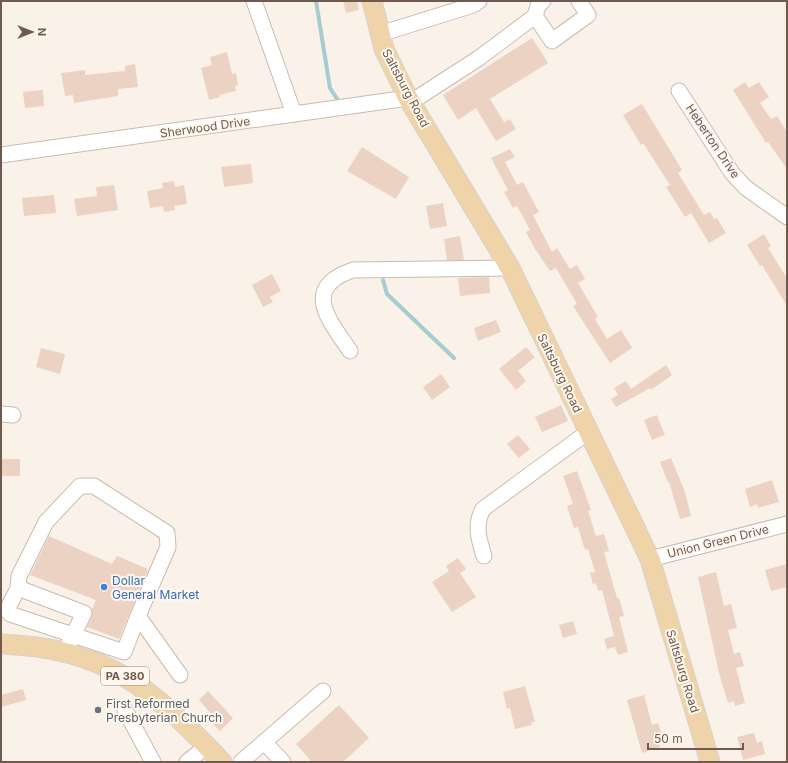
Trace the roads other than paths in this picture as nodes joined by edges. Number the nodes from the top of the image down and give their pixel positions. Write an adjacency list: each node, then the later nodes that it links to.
1 (254, 1): 10 (street)
2 (372, 1): 7 (main road, Saltsburg Road)
3 (479, 1): 7 (street)
4 (543, 1): 6 (street)
5 (579, 1): 6 (street)
6 (535, 16): 9 (street)
7 (380, 34): 9 (main road, Saltsburg Road)
8 (679, 91): 12 (street, Heberton Drive)
9 (410, 100): 10 (street, Sherwood Drive); 13 (main road, Saltsburg Road)
10 (294, 114): 11 (street, Sherwood Drive)
11 (1, 155)
12 (787, 217)
13 (510, 268): 14 (street); 15 (main road, Saltsburg Road)
14 (350, 351)
15 (588, 432): 17 (street); 18 (main road, Saltsburg Road)
16 (787, 524): 18 (street, Union Green Drive)
17 (484, 556)
18 (650, 559): 35 (main road, Saltsburg Road)
19 (18, 588): 20 (street); 21 (street); 21 (street)
20 (138, 616): 24 (street); 25 (street)
21 (73, 634): 23 (street); 24 (street)
22 (1, 644): 23 (main road, PA 380)
23 (66, 652): 24 (main road, PA 380)
24 (104, 655): 29 (main road, PA 380)
25 (180, 675)
26 (323, 690): 28 (street)
27 (125, 710): 30 (street)
28 (264, 742): 33 (street); 34 (street)
29 (207, 746): 31 (street); 32 (main road, PA 380)
30 (153, 762)
31 (187, 762)
32 (222, 762)
33 (241, 762)
34 (283, 762)
35 (710, 762)

